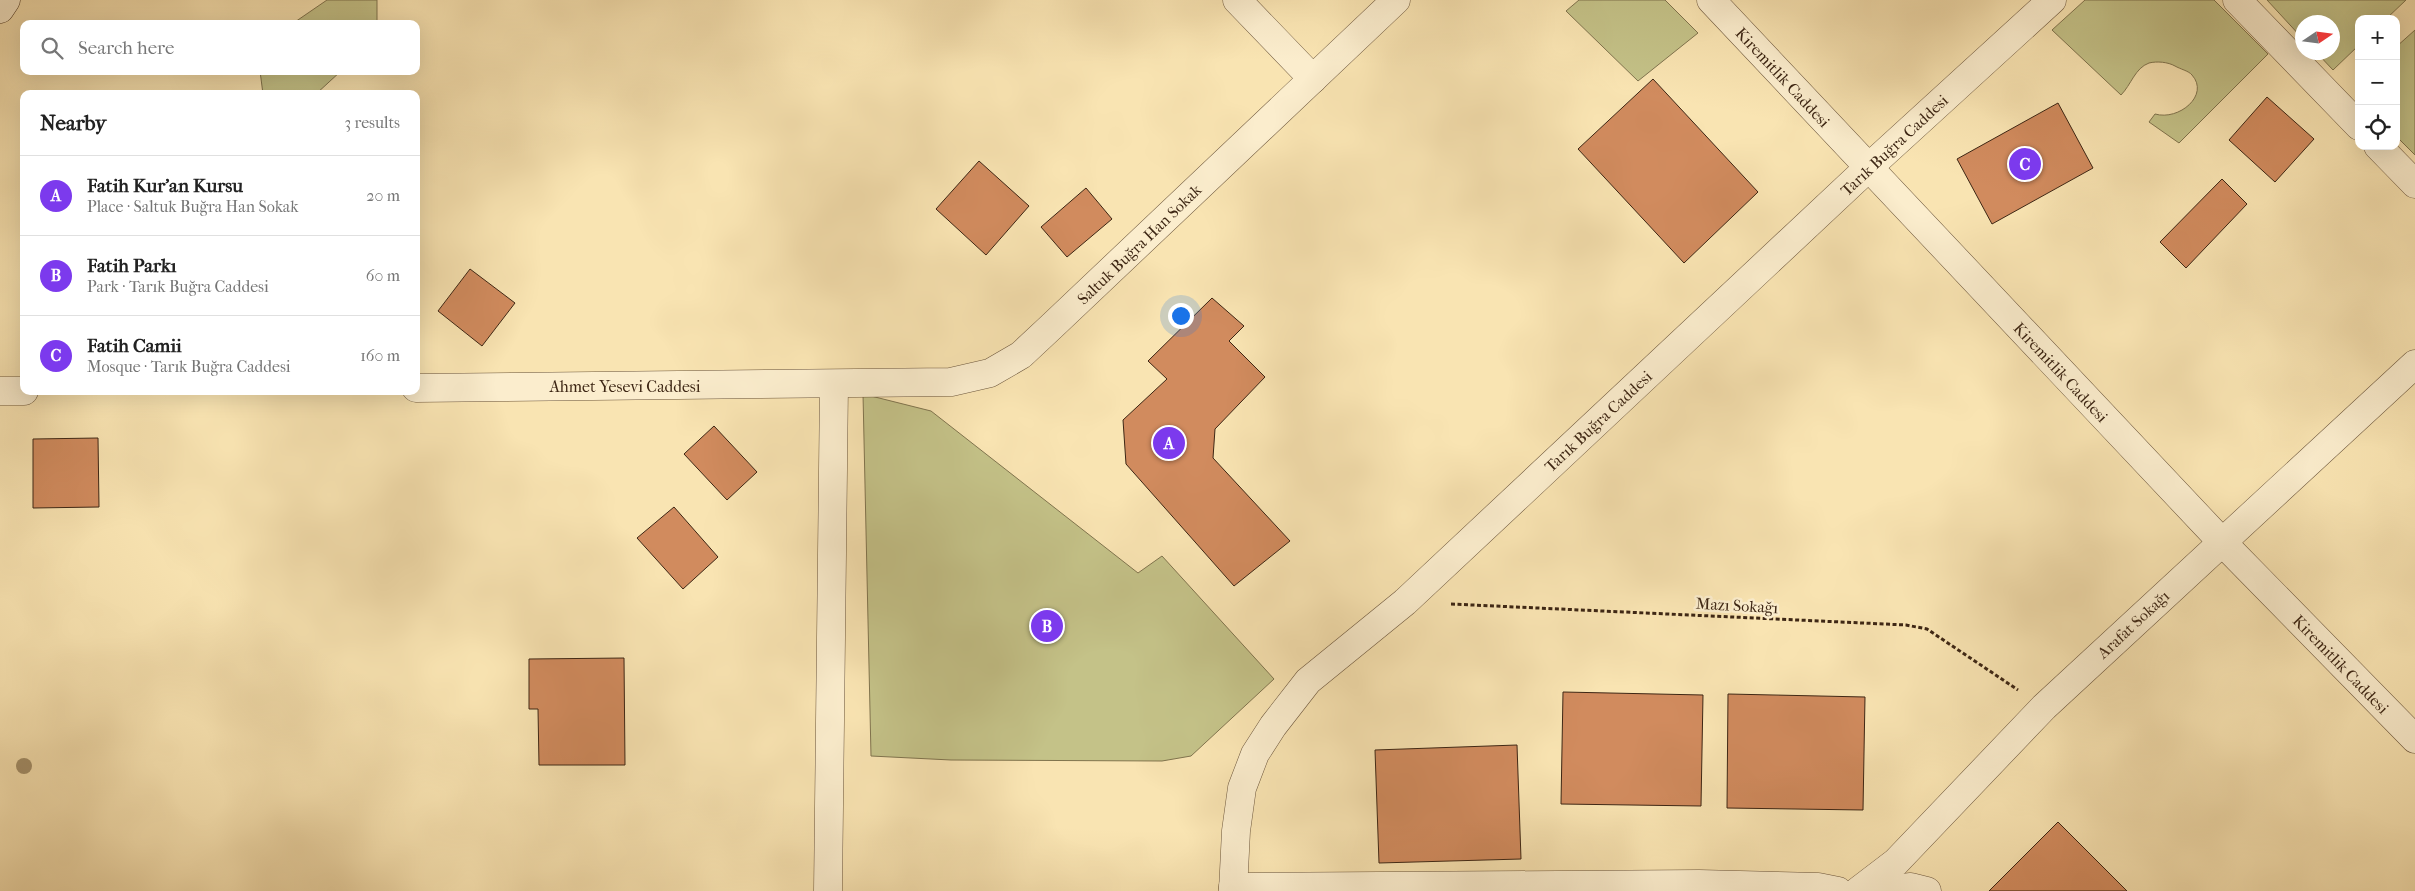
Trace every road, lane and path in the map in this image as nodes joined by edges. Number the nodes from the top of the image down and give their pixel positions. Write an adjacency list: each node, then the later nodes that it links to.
1 (6, 0): 7 (street)
2 (1237, 0): 8 (street)
3 (1396, 0): 8 (street, Saltuk Buğra Han Sokak)
4 (1711, 0): 11 (street, Kiremitlik Caddesi)
5 (2052, 0): 11 (street, Tarık Buğra Caddesi)
6 (2237, 0): 9 (street)
7 (0, 9)
8 (1313, 79): 14 (street, Saltuk Buğra Han Sokak)
9 (2355, 122)
10 (2382, 150): 12 (street)
11 (1868, 168): 18 (street, Kiremitlik Caddesi); 19 (street, Tarık Buğra Caddesi)
12 (2415, 184)
13 (2415, 364): 18 (street, Arafat Sokağı)
14 (834, 385): 15 (street, Ahmet Yesevi Caddesi); 23 (street)
15 (420, 388)
16 (20, 390): 17 (street)
17 (0, 391)
18 (2222, 542): 20 (street, Arafat Sokağı); 21 (street, Kiremitlik Caddesi)
19 (1405, 602): 20 (path, Mazı Sokağı); 22 (street, Tarık Buğra Caddesi)
20 (2044, 707): 25 (street, Arafat Sokağı)
21 (2415, 739)
22 (1233, 889): 24 (street)
23 (828, 891)
24 (1838, 891)
25 (1858, 891)
26 (1879, 891): 27 (street)
27 (1927, 891)

